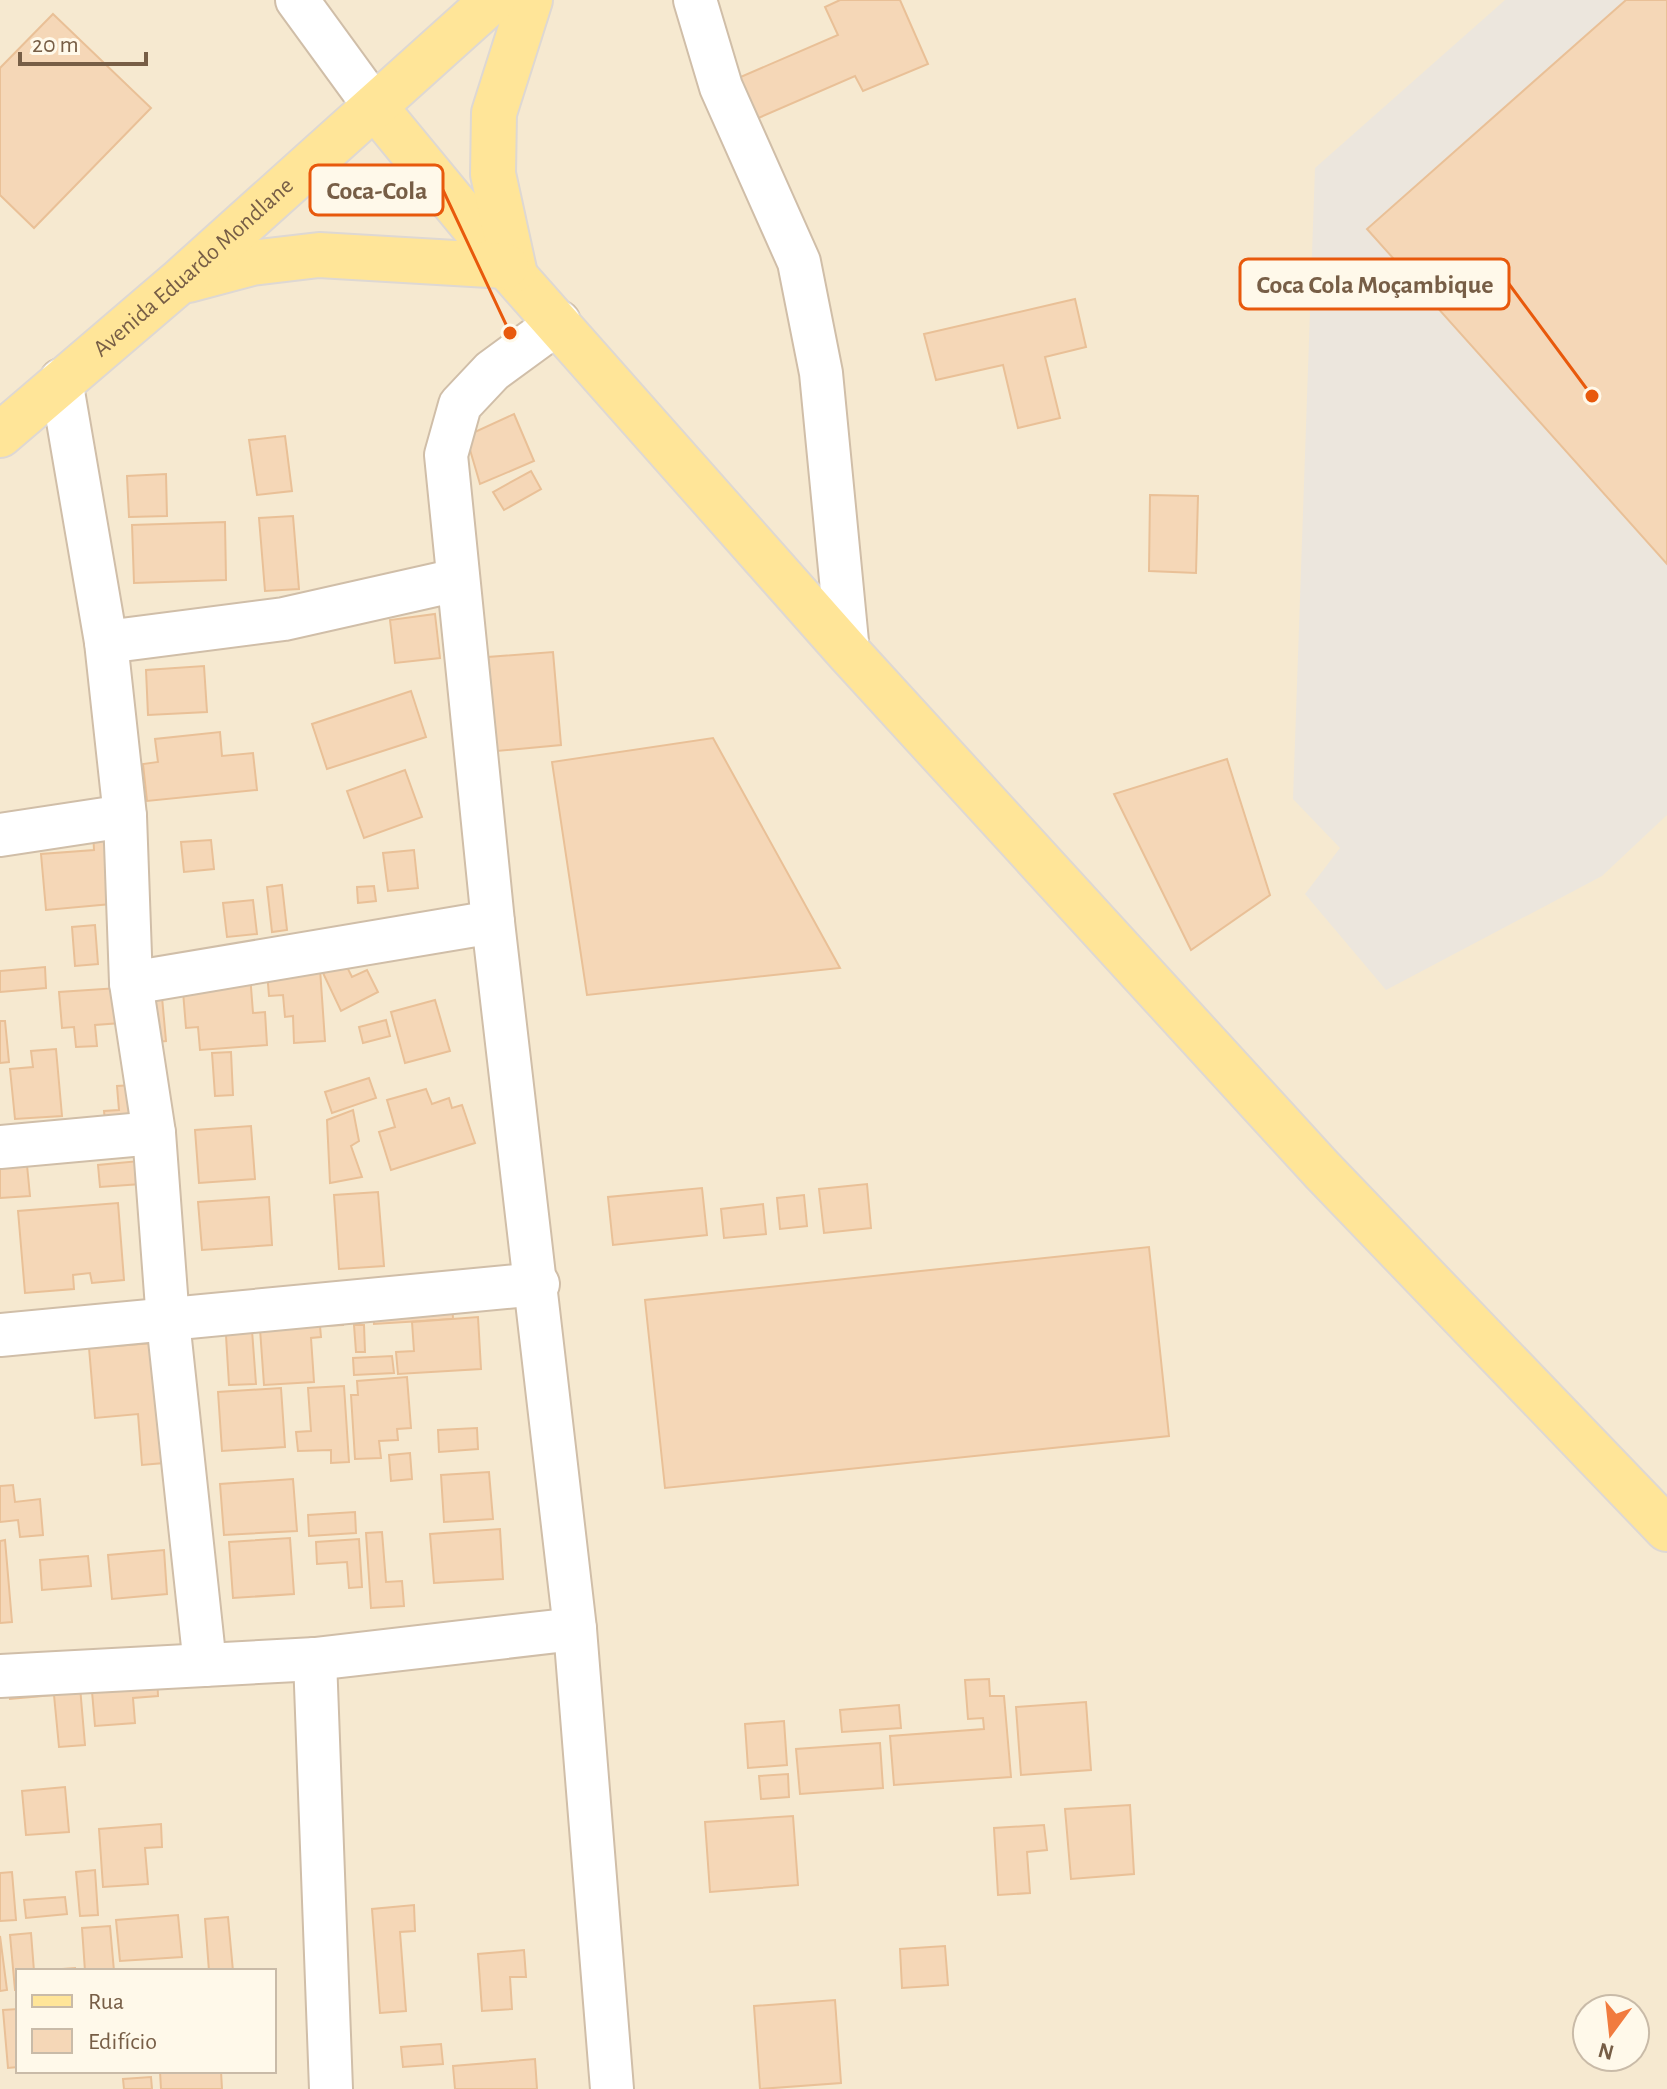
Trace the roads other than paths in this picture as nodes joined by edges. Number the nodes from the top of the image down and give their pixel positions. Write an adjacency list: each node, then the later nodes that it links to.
1 (297, 0): 5 (street)
2 (493, 0): 5 (main road, Avenida Eduardo Mondlane)
3 (530, 0): 6 (main road)
4 (695, 0): 13 (street)
5 (375, 107): 6 (main road); 7 (main road, Avenida Eduardo Mondlane)
6 (511, 271): 7 (main road); 8 (main road)
7 (179, 282): 9 (main road, Avenida Eduardo Mondlane)
8 (559, 322): 11 (street); 13 (main road)
9 (61, 380): 10 (main road, Avenida Eduardo Mondlane); 12 (street)
10 (0, 435)
11 (457, 580): 12 (street); 16 (street)
12 (106, 642): 14 (street)
13 (848, 652): 23 (main road)
14 (125, 816): 15 (street); 17 (street)
15 (0, 835)
16 (493, 922): 17 (street); 20 (street)
17 (131, 983): 18 (street)
18 (154, 1133): 19 (street); 21 (street)
19 (0, 1147)
20 (538, 1284): 21 (street); 24 (street)
21 (168, 1321): 22 (street); 26 (street)
22 (0, 1335)
23 (1667, 1529)
24 (575, 1629): 25 (street); 29 (street)
25 (315, 1659): 26 (street); 28 (street)
26 (205, 1665): 27 (street)
27 (0, 1676)
28 (331, 2089)
29 (612, 2089)

